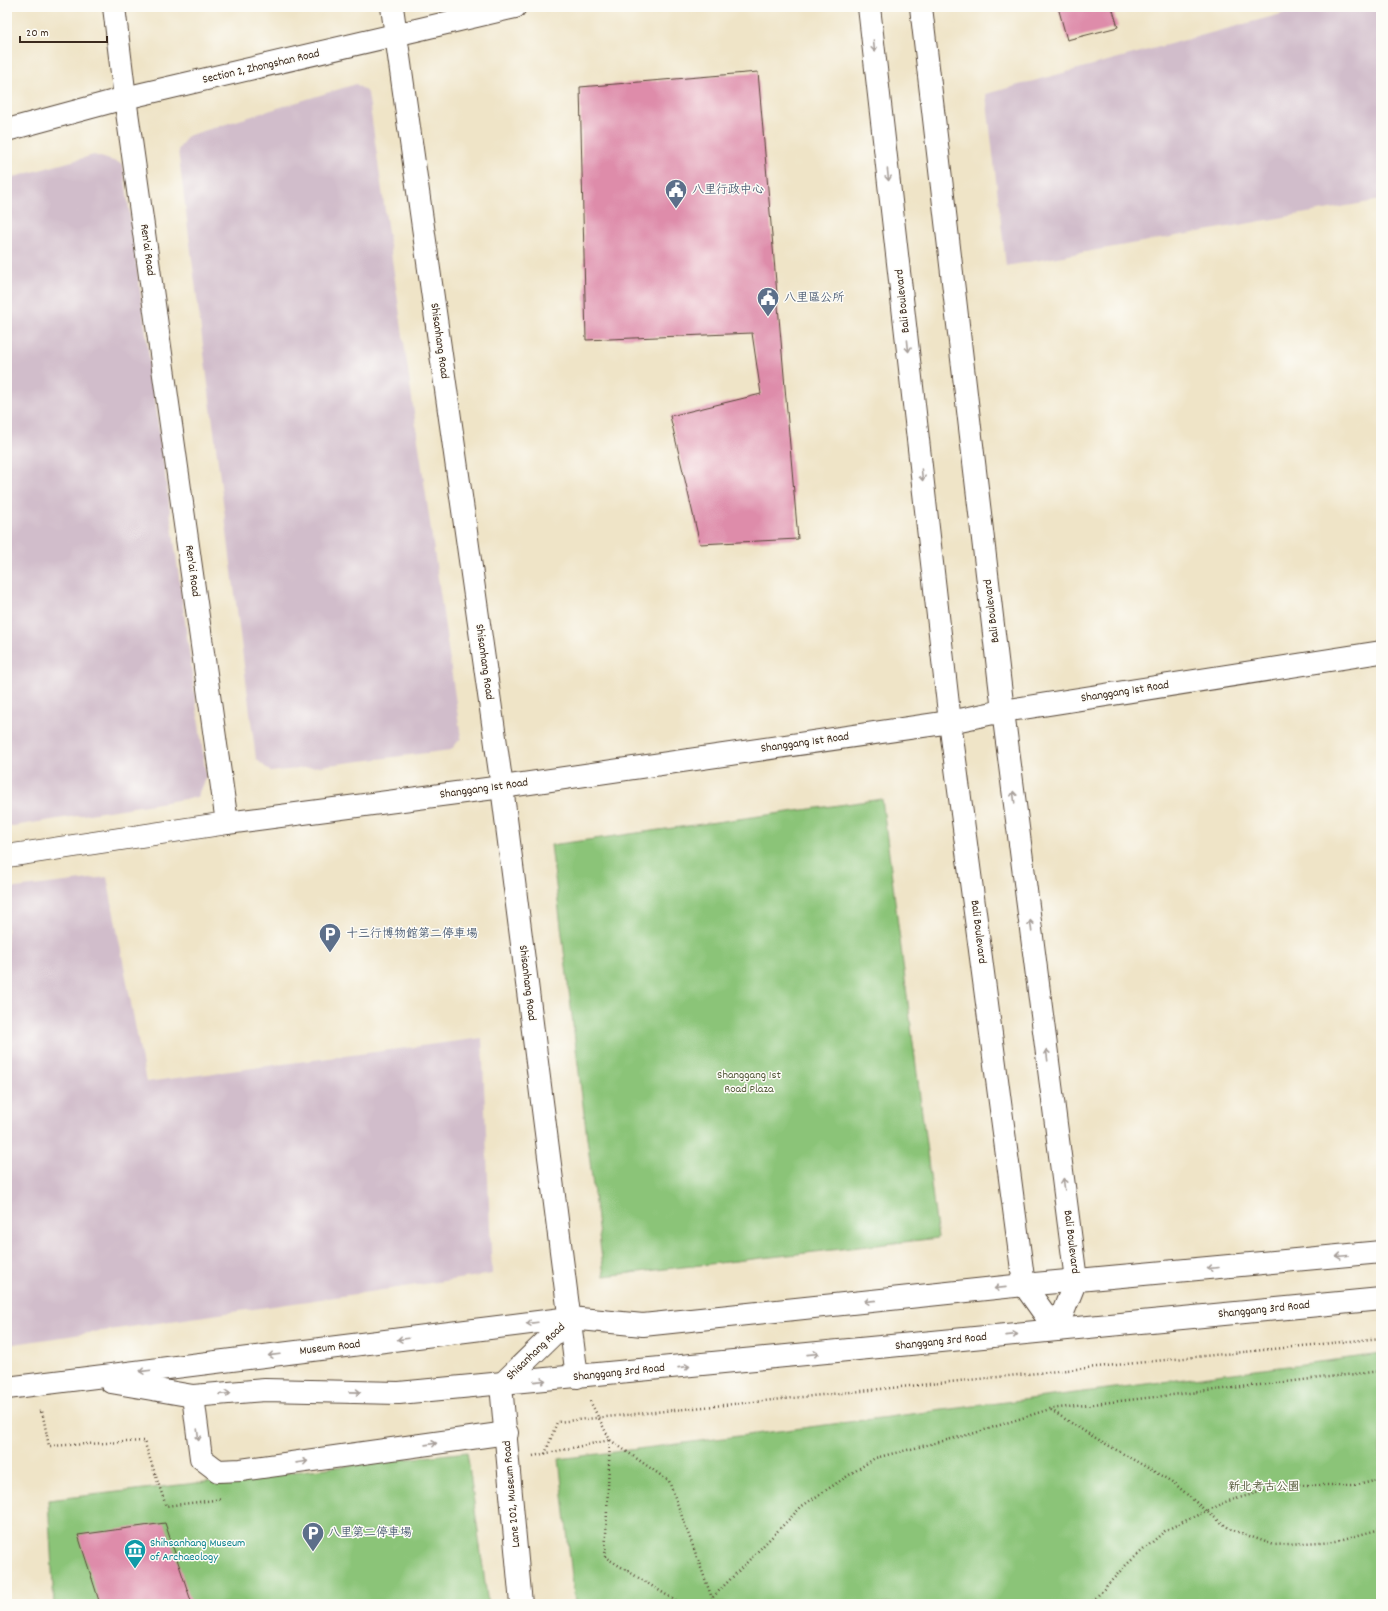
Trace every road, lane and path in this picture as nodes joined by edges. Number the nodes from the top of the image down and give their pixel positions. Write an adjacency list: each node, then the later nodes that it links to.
1 (114, 7): 7 (street, Ren'ai Road)
2 (392, 7): 6 (street, Shisanhang Road)
3 (515, 7): 6 (street, Section 2, Zhongshan Road)
4 (870, 7): 11 (street, Bali Boulevard, one-way to 11)
5 (921, 7): 10 (street, Bali Boulevard)
6 (396, 35): 7 (street, Section 2, Zhongshan Road); 12 (street, Shisanhang Road)
7 (125, 98): 8 (street, Section 2, Zhongshan Road); 13 (street, Ren'ai Road)
8 (7, 130)
9 (1381, 652): 10 (street, Shanggang 1st Road)
10 (1004, 711): 11 (street, Shanggang 1st Road); 16 (street, Bali Boulevard, one-way to 10)
11 (950, 722): 12 (street, Shanggang 1st Road); 17 (street, Bali Boulevard)
12 (502, 787): 13 (street, Shanggang 1st Road); 19 (street, Shisanhang Road)
13 (227, 823): 14 (street)
14 (7, 856)
15 (1381, 1252): 16 (street, one-way to 16)
16 (1076, 1280): 17 (street); 20 (street, Bali Boulevard)
17 (1024, 1285): 19 (street, one-way to 19); 20 (street, Bali Boulevard)
18 (1381, 1299): 20 (street, Shanggang 3rd Road)
19 (570, 1318): 23 (street, Shisanhang Road); 24 (street, Museum Road, one-way to 24); 25 (street, Shisanhang Road)
20 (1056, 1330): 23 (street, Shanggang 3rd Road, one-way to 20)
21 (1381, 1338): 29 (path)
22 (1381, 1372): 28 (path)
23 (577, 1377): 25 (street, Shanggang 3rd Road, one-way to 23); 29 (path)
24 (90, 1378): 26 (street, Museum Road); 27 (street, Museum Road)
25 (502, 1385): 27 (street, Museum Road, one-way to 25); 30 (street, Lane 202, Museum Road)
26 (7, 1388)
27 (193, 1396): 30 (street, one-way to 30)
28 (1050, 1409): 33 (path); 35 (path)
29 (598, 1417): 31 (path); 31 (path)
30 (506, 1433): 36 (street, Lane 202, Museum Road)
31 (610, 1440): 35 (path); 37 (path)
32 (1381, 1479): 33 (path)
33 (1206, 1511): 34 (path); 39 (path)
34 (1381, 1528)
35 (712, 1598): 38 (path)
36 (522, 1604)
37 (681, 1604)
38 (709, 1604)
39 (1090, 1604)

